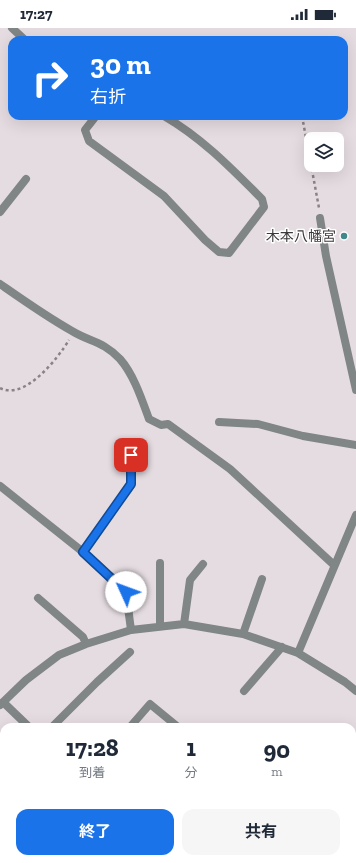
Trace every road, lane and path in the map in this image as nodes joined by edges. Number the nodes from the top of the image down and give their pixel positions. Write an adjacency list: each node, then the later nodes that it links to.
1 (12, 28): 2 (street)
2 (21, 36)
3 (93, 120): 4 (street)
4 (171, 120)
5 (303, 120): 8 (path)
6 (26, 179): 7 (street)
7 (0, 212)
8 (320, 218): 12 (street)
9 (0, 284): 10 (street)
10 (74, 332): 11 (path); 21 (street)
11 (0, 388)
12 (356, 390)
13 (219, 422): 14 (street)
14 (356, 445)
15 (120, 448): 18 (street)
16 (0, 486): 18 (street)
17 (356, 515): 21 (street)
18 (83, 552): 26 (street)
19 (160, 563): 25 (street)
20 (203, 564): 24 (street)
21 (334, 565): 31 (street)
22 (262, 579): 27 (street)
23 (38, 598): 28 (street)
24 (184, 624): 25 (street); 27 (street)
25 (160, 626): 26 (street)
26 (131, 630): 28 (street)
27 (243, 634): 29 (street)
28 (86, 644): 34 (street)
29 (282, 647): 31 (street); 32 (street)
30 (130, 652): 36 (street)
31 (298, 653): 33 (street)
32 (244, 691)
33 (356, 691)
34 (2, 704): 35 (street)
35 (24, 723)
36 (56, 723)
37 (133, 723): 38 (street)
38 (173, 723)

